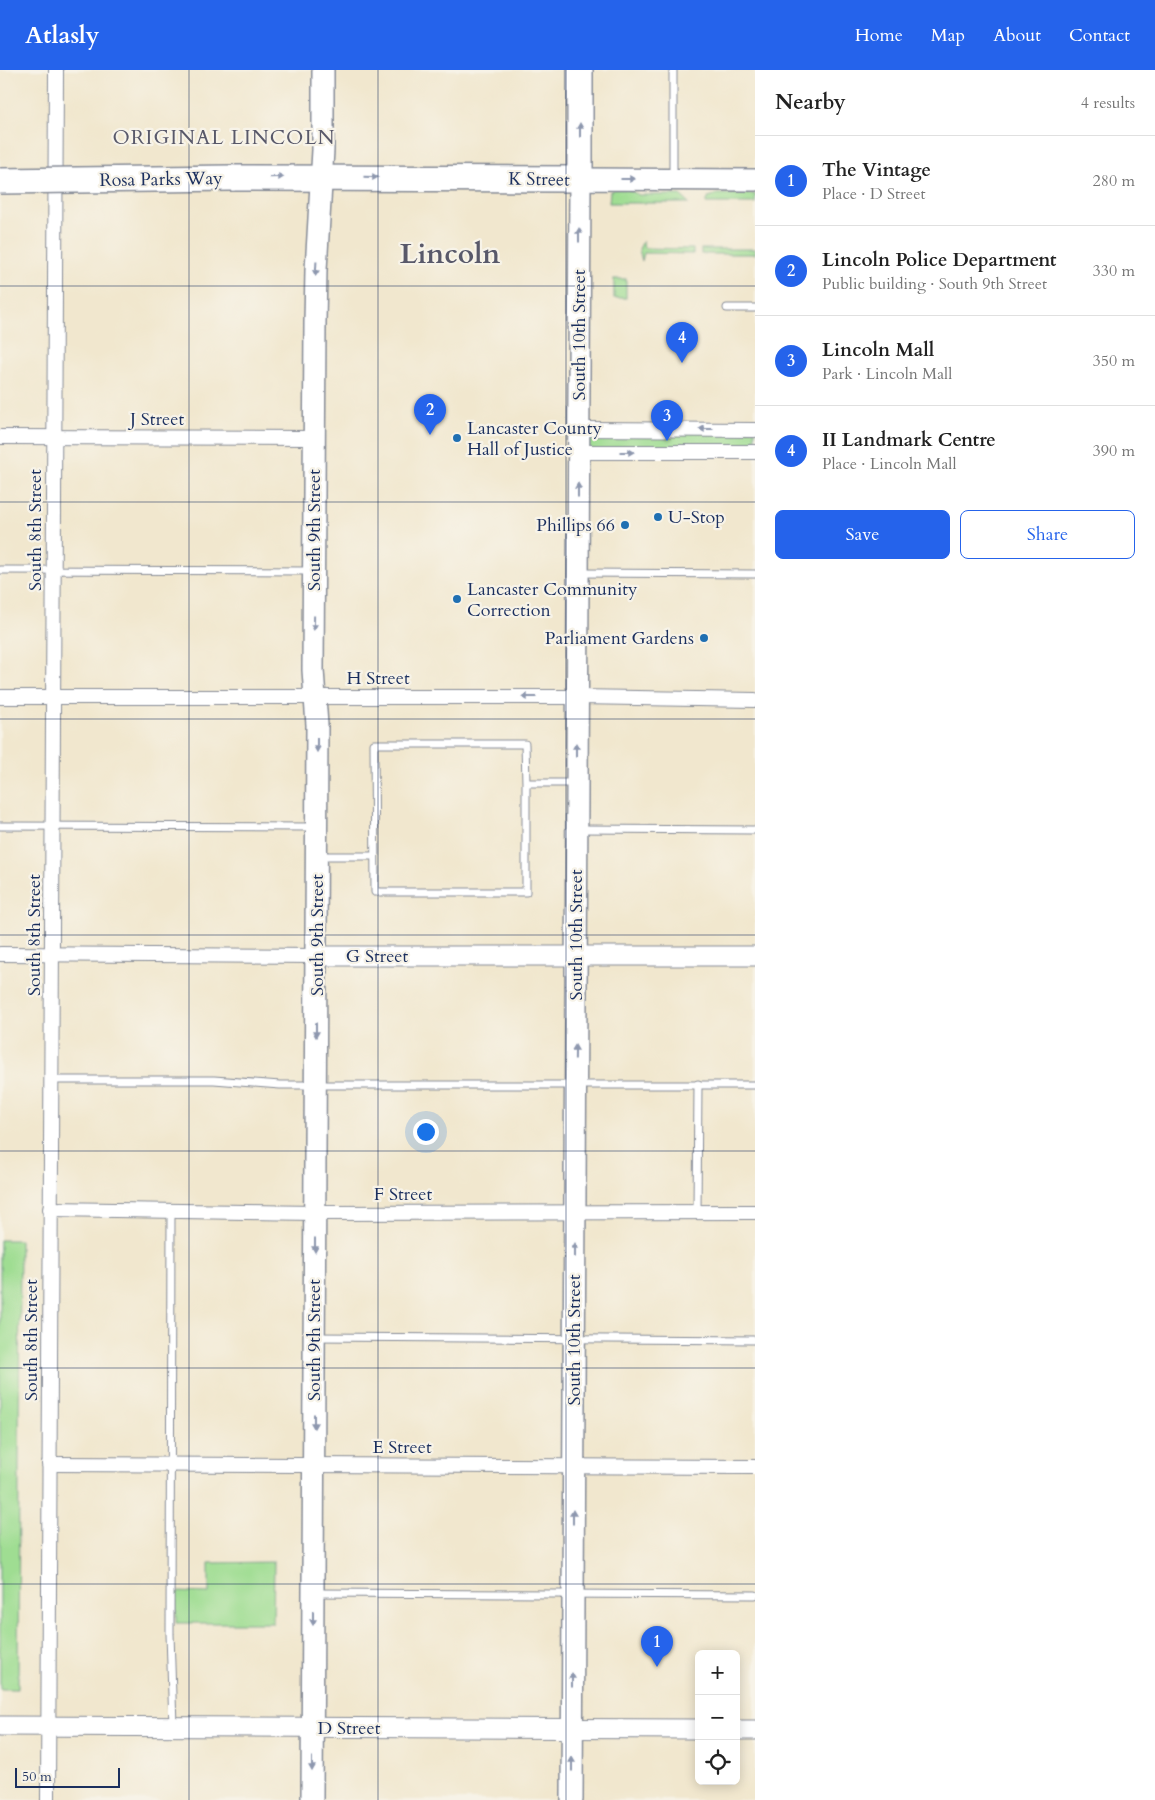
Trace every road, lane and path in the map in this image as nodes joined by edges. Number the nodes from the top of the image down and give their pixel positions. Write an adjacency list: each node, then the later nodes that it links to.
1 (56, 70): 15 (street, South 8th Street)
2 (324, 70): 5 (main road, South 9th Street)
3 (580, 70): 6 (highway, South 10th Street, one-way to 3)
4 (673, 70): 7 (lane)
5 (322, 177): 6 (highway, K Street, one-way to 6); 9 (highway, Rosa Parks Way, one-way to 5, bridge); 16 (main road, South 9th Street, one-way to 16)
6 (580, 179): 7 (main road, K Street, one-way to 7); 12 (main road, South 10th Street, one-way to 6)
7 (673, 180): 8 (main road, K Street)
8 (755, 180)
9 (0, 181)
10 (727, 308): 11 (lane)
11 (755, 308)
12 (578, 429): 13 (street, one-way to 12); 17 (main road, South 10th Street)
13 (755, 430)
14 (0, 436): 15 (street, J Street)
15 (54, 437): 16 (street, J Street); 20 (street, South 8th Street)
16 (315, 438): 21 (main road, South 9th Street)
17 (578, 452): 18 (street, one-way to 18); 22 (main road, South 10th Street, one-way to 17)
18 (755, 452)
19 (0, 570): 20 (lane)
20 (54, 570): 21 (lane); 26 (street, South 8th Street)
21 (314, 571): 24 (main road, South 9th Street, one-way to 24)
22 (578, 573): 23 (lane); 27 (main road, South 10th Street)
23 (755, 574)
24 (316, 696): 26 (street, H Street); 27 (street, H Street, one-way to 24); 33 (main road, South 9th Street, one-way to 33)
25 (0, 697): 26 (street, H Street)
26 (53, 697): 32 (street, South 8th Street)
27 (578, 697): 28 (street, H Street); 30 (main road, South 10th Street, one-way to 27)
28 (755, 700)
29 (526, 782): 30 (lane); 37 (lane); 37 (lane)
30 (576, 784): 34 (main road, South 10th Street)
31 (0, 826): 32 (lane)
32 (52, 826): 33 (lane); 39 (street, South 8th Street)
33 (317, 827): 36 (main road, South 9th Street)
34 (576, 829): 35 (lane); 42 (main road, South 10th Street)
35 (755, 830)
36 (317, 856): 37 (lane); 40 (main road, South 9th Street)
37 (374, 856)
38 (0, 954): 39 (street, G Street)
39 (53, 956): 40 (street, G Street); 43 (street, South 8th Street)
40 (316, 956): 42 (street, G Street); 45 (main road, South 9th Street, one-way to 45)
41 (755, 956): 42 (street, G Street)
42 (576, 957): 47 (main road, South 10th Street, one-way to 42)
43 (51, 1080): 45 (lane); 48 (street, South 8th Street)
44 (698, 1084): 46 (lane); 47 (lane); 50 (lane)
45 (316, 1085): 47 (lane); 52 (main road, South 9th Street)
46 (755, 1085)
47 (575, 1086): 53 (main road, South 10th Street)
48 (50, 1209): 49 (street, F Street); 57 (street, South 8th Street)
49 (171, 1210): 52 (street, F Street); 58 (lane)
50 (696, 1212): 51 (street, F Street); 53 (street, F Street)
51 (755, 1212)
52 (315, 1213): 53 (street, F Street); 54 (main road, South 9th Street, one-way to 54)
53 (575, 1214): 55 (main road, South 10th Street, one-way to 53)
54 (314, 1337): 55 (lane); 59 (main road, South 9th Street, one-way to 59)
55 (574, 1339): 56 (lane); 60 (main road, South 10th Street)
56 (755, 1340)
57 (49, 1464): 58 (street, E Street); 66 (street, South 8th Street)
58 (172, 1464): 59 (street, E Street); 67 (lane)
59 (314, 1465): 60 (street, E Street); 62 (main road, South 9th Street)
60 (573, 1466): 61 (street, E Street); 63 (main road, South 10th Street, one-way to 60)
61 (755, 1467)
62 (313, 1593): 63 (lane); 68 (main road, South 9th Street, one-way to 68)
63 (573, 1594): 64 (lane); 69 (main road, South 10th Street, one-way to 63)
64 (755, 1595)
65 (0, 1726): 66 (street, D Street)
66 (48, 1726): 67 (street, D Street); 73 (street, South 8th Street)
67 (173, 1726): 68 (street, D Street)
68 (312, 1728): 69 (street, D Street); 74 (main road, South 9th Street, one-way to 74)
69 (572, 1729): 70 (street, D Street); 75 (main road, South 10th Street, one-way to 69)
70 (695, 1730)
71 (740, 1730): 72 (street)
72 (755, 1730)
73 (48, 1800)
74 (312, 1800)
75 (572, 1800)

